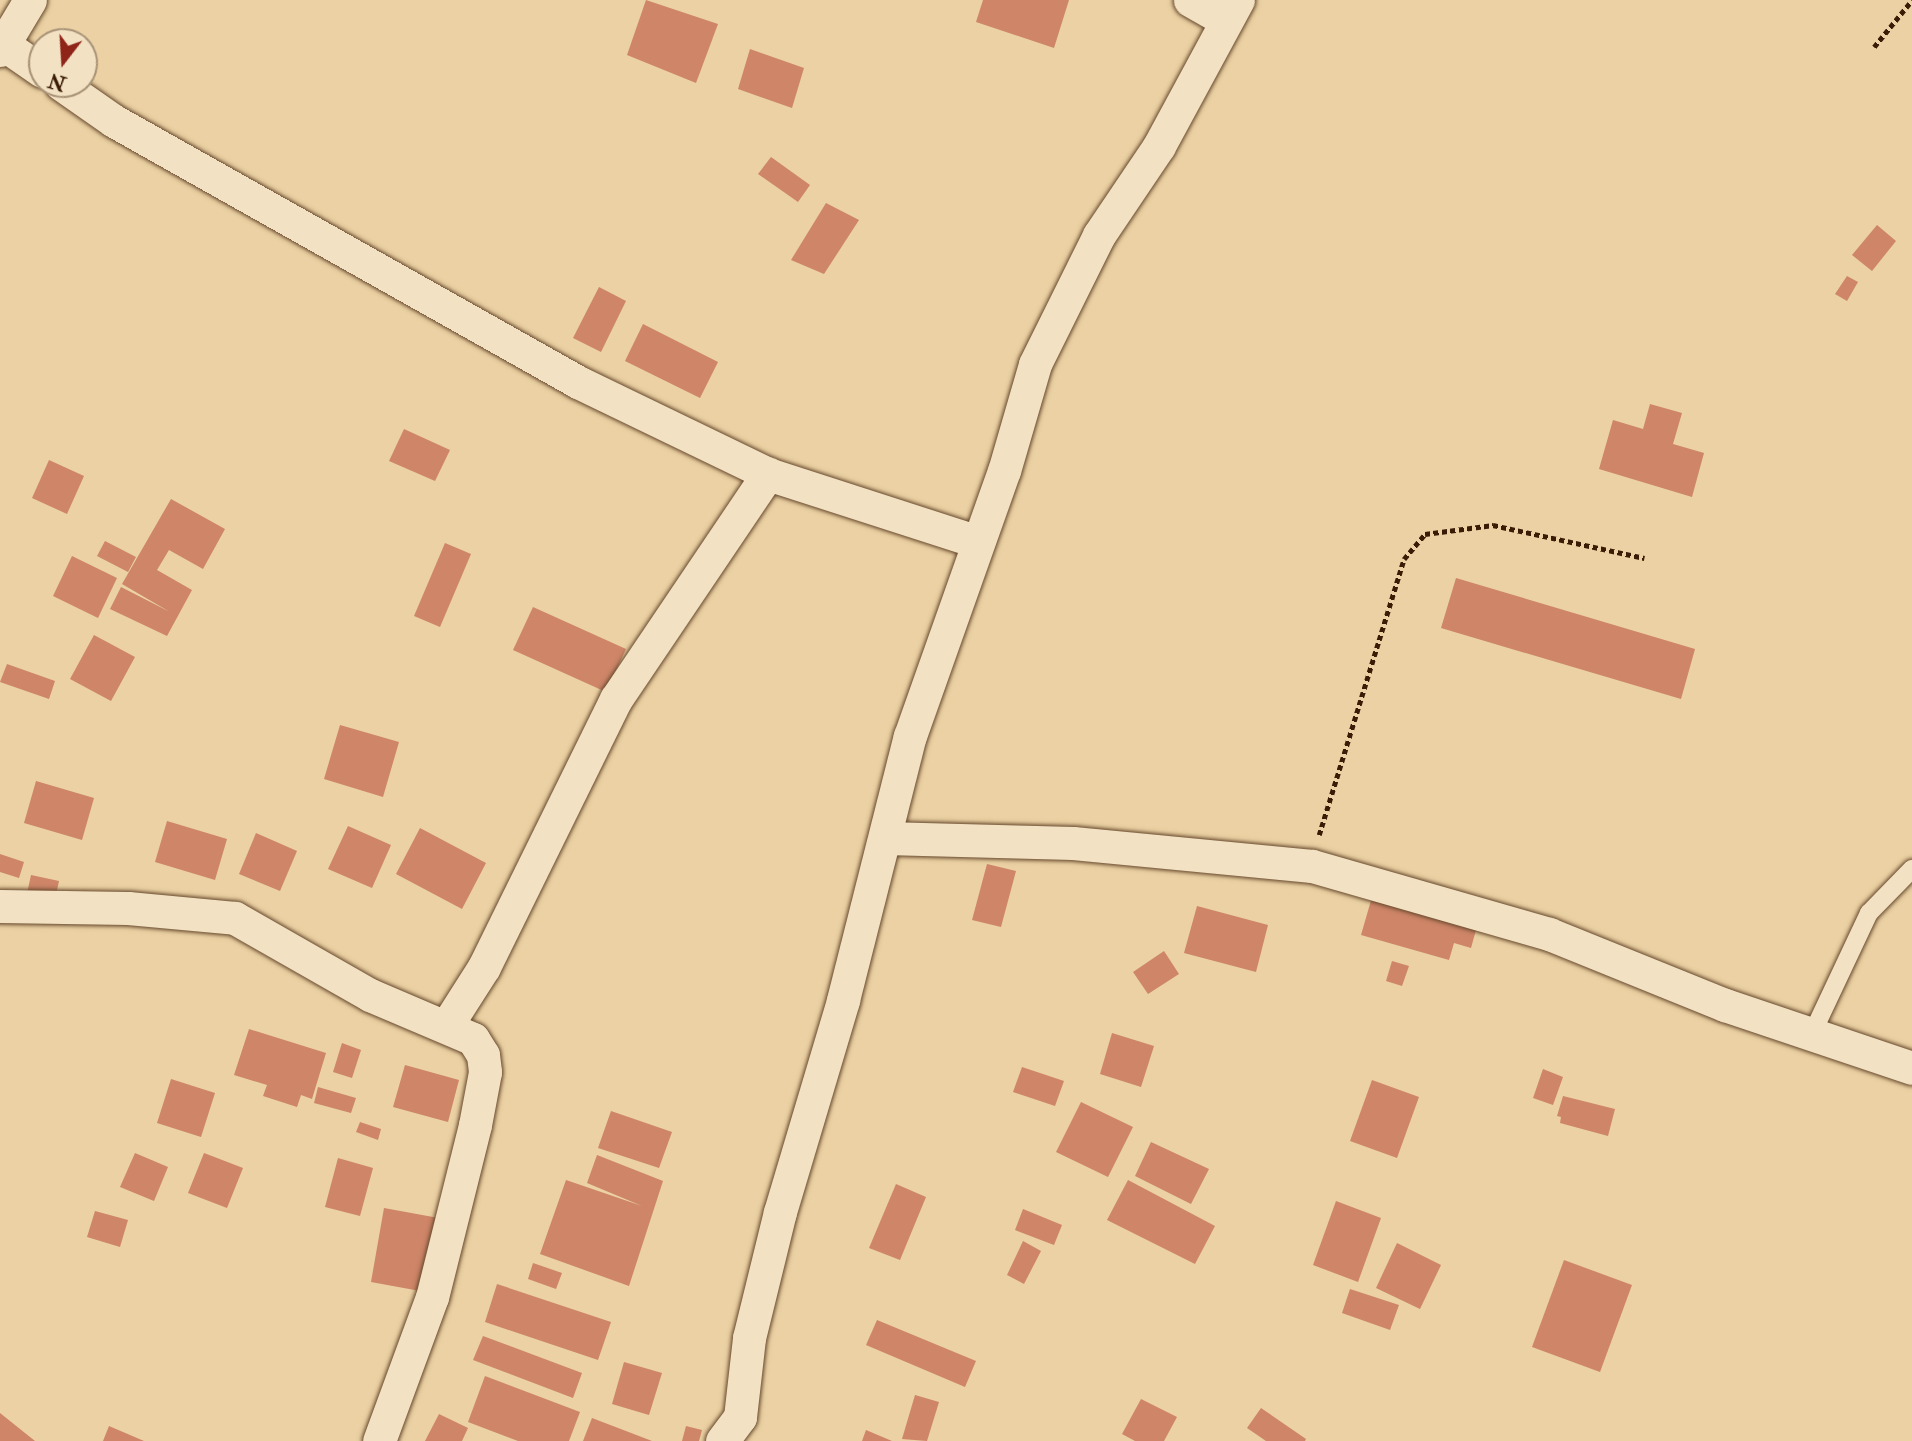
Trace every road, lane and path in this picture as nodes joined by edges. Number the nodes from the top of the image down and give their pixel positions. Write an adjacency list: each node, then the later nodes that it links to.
1 (30, 0): 5 (street)
2 (1190, 0): 4 (street)
3 (1912, 0): 6 (path)
4 (1231, 10): 10 (street)
5 (2, 47): 7 (street)
6 (1874, 47)
7 (28, 63)
8 (81, 98): 9 (street)
9 (768, 474): 10 (street); 16 (street)
10 (976, 541): 12 (street)
11 (1644, 558): 13 (path)
12 (884, 838): 13 (street); 20 (street)
13 (1312, 866): 17 (street)
14 (1912, 869): 17 (lane)
15 (0, 906): 16 (street)
16 (447, 1025): 19 (street)
17 (1812, 1034): 18 (street)
18 (1912, 1068)
19 (379, 1441)
20 (722, 1441)

